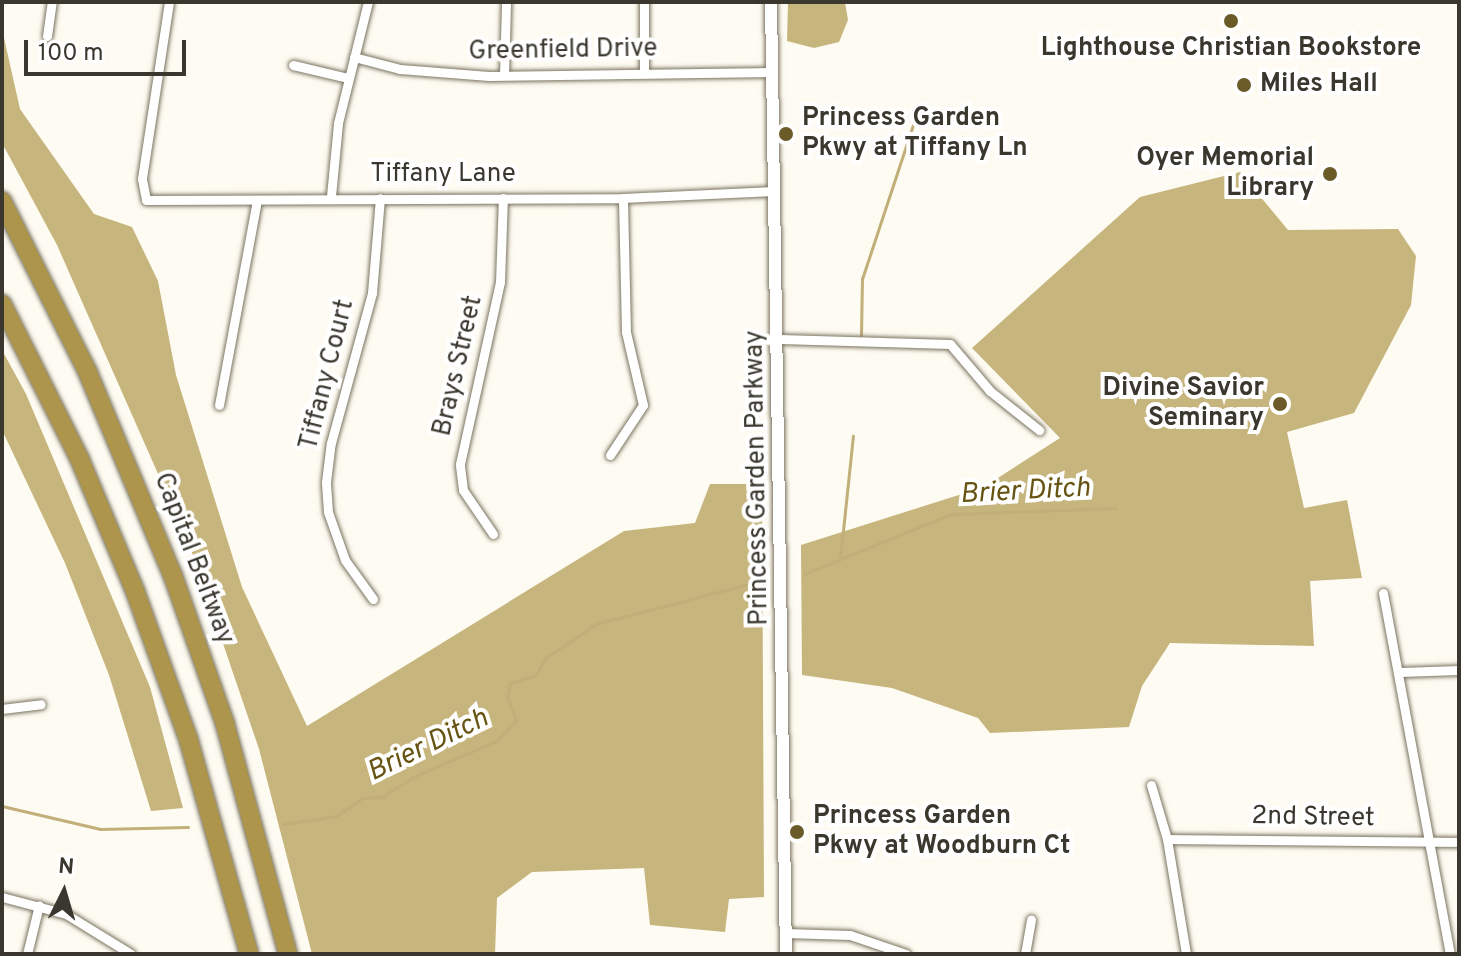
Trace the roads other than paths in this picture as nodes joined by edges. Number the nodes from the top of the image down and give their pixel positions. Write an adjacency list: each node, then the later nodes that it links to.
1 (52, 2): 7 (street)
2 (169, 2): 19 (street, Tiffany Lane)
3 (368, 2): 8 (street)
4 (506, 2): 12 (street)
5 (644, 2): 10 (street)
6 (771, 2): 11 (street, Princess Garden Parkway)
7 (47, 36)
8 (354, 57): 12 (street, Greenfield Drive); 13 (street)
9 (293, 65): 13 (street)
10 (644, 71): 11 (street, Greenfield Drive); 12 (street, Greenfield Drive)
11 (773, 72): 14 (street, Princess Garden Parkway)
12 (504, 75)
13 (348, 78): 15 (street)
14 (774, 191): 18 (street, Tiffany Lane); 22 (street, Princess Garden Parkway)
15 (331, 196): 16 (street, Tiffany Lane); 19 (street, Tiffany Lane)
16 (380, 198): 17 (street, Tiffany Lane); 28 (street, Tiffany Court)
17 (503, 198): 18 (street, Tiffany Lane); 26 (street, Brays Street)
18 (623, 198): 25 (street)
19 (257, 200): 23 (street)
20 (2, 201): 44 (highway, Capital Beltway)
21 (2, 304): 43 (highway)
22 (780, 339): 24 (street); 40 (street, Princess Garden Parkway)
23 (219, 405)
24 (1039, 430)
25 (610, 455)
26 (493, 534)
27 (1383, 593): 30 (street)
28 (373, 599)
29 (1459, 670): 30 (street)
30 (1400, 672): 35 (street)
31 (41, 704): 32 (street)
32 (2, 709)
33 (1151, 785): 34 (street)
34 (1167, 839): 35 (street, 2nd Street); 48 (street)
35 (1429, 841): 36 (street, 2nd Street); 49 (street)
36 (1459, 842)
37 (2, 897): 38 (street)
38 (39, 905): 41 (street); 42 (street)
39 (1031, 920): 47 (street)
40 (786, 933): 45 (street, Princess Garden Parkway); 46 (street)
41 (27, 954)
42 (131, 954)
43 (249, 954)
44 (288, 954)
45 (786, 954)
46 (906, 954)
47 (1025, 954)
48 (1186, 954)
49 (1450, 954)

